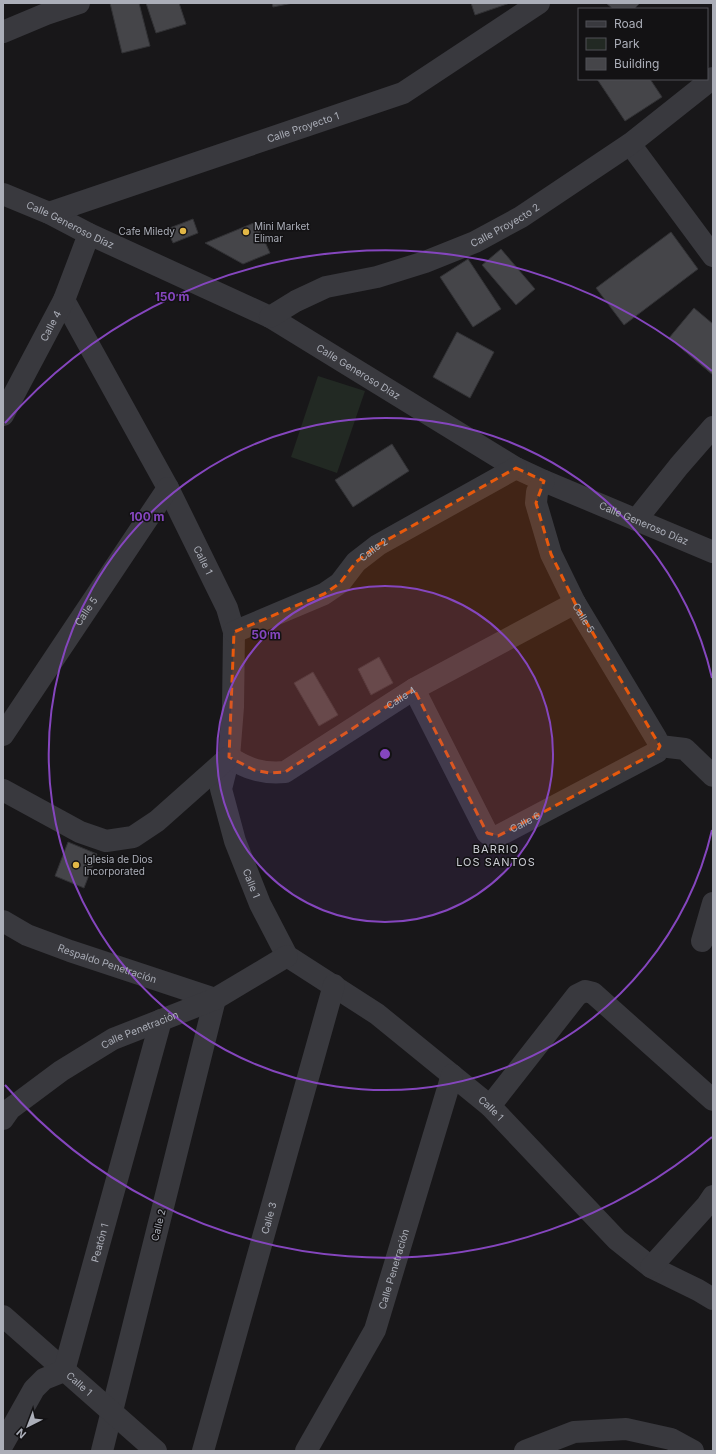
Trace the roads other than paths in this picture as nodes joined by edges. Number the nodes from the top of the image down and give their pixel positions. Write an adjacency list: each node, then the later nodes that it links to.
1 (79, 3): 3 (street)
2 (539, 3): 8 (street, Calle Proyecto 1)
3 (43, 9): 4 (street)
4 (3, 32)
5 (713, 78): 6 (street, Calle Proyecto 2)
6 (630, 144): 10 (street); 12 (street, Calle Proyecto 2)
7 (3, 194): 8 (street, Calle Generoso Díaz)
8 (49, 213): 9 (street, Calle Generoso Díaz)
9 (89, 234): 11 (street, Calle 4); 12 (street, Calle Generoso Díaz)
10 (713, 256)
11 (64, 300): 13 (street, Calle 4); 17 (street, Calle 1)
12 (270, 317): 15 (street, Calle Generoso Díaz)
13 (3, 415)
14 (712, 430): 18 (street)
15 (516, 468): 16 (street, Calle Generoso Díaz); 21 (street, Calle 2)
16 (544, 481): 18 (street, Calle Generoso Díaz); 20 (street, Calle 5)
17 (168, 488): 21 (street, Calle 1); 23 (street, Calle 5)
18 (636, 520): 19 (street, Calle Generoso Díaz)
19 (713, 552)
20 (575, 603): 22 (street, Calle 4); 24 (street, Calle 5)
21 (234, 632): 25 (street, Calle 1)
22 (414, 689): 24 (street, Calle 6); 25 (street, Calle 4)
23 (3, 735)
24 (660, 746): 26 (street)
25 (229, 758): 27 (street); 31 (street, Calle 1)
26 (713, 776)
27 (3, 790)
28 (713, 904): 30 (street)
29 (3, 921): 33 (street, Respaldo Penetración)
30 (702, 941)
31 (287, 956): 32 (street, Calle 1); 33 (street, Calle Penetración)
32 (334, 985): 35 (street, Calle 1); 48 (street, Calle 3)
33 (215, 999): 34 (street, Calle Penetración); 44 (street, Calle 2)
34 (161, 1020): 38 (street, Calle Penetración); 43 (street, Peatón 1)
35 (452, 1075): 37 (street, Calle 1); 49 (street, Calle Penetración)
36 (713, 1100): 37 (street)
37 (490, 1106): 40 (street, Calle 1)
38 (3, 1119)
39 (713, 1196): 40 (street)
40 (651, 1267): 41 (street, Calle 1)
41 (713, 1299)
42 (3, 1316): 43 (street, Calle 1)
43 (64, 1371): 44 (street, Calle 1); 45 (street)
44 (112, 1412): 46 (street, Calle 2); 47 (street, Calle 1)
45 (3, 1444)
46 (102, 1451)
47 (156, 1451)
48 (203, 1451)
49 (306, 1451)
50 (525, 1451): 51 (street)
51 (693, 1451)

